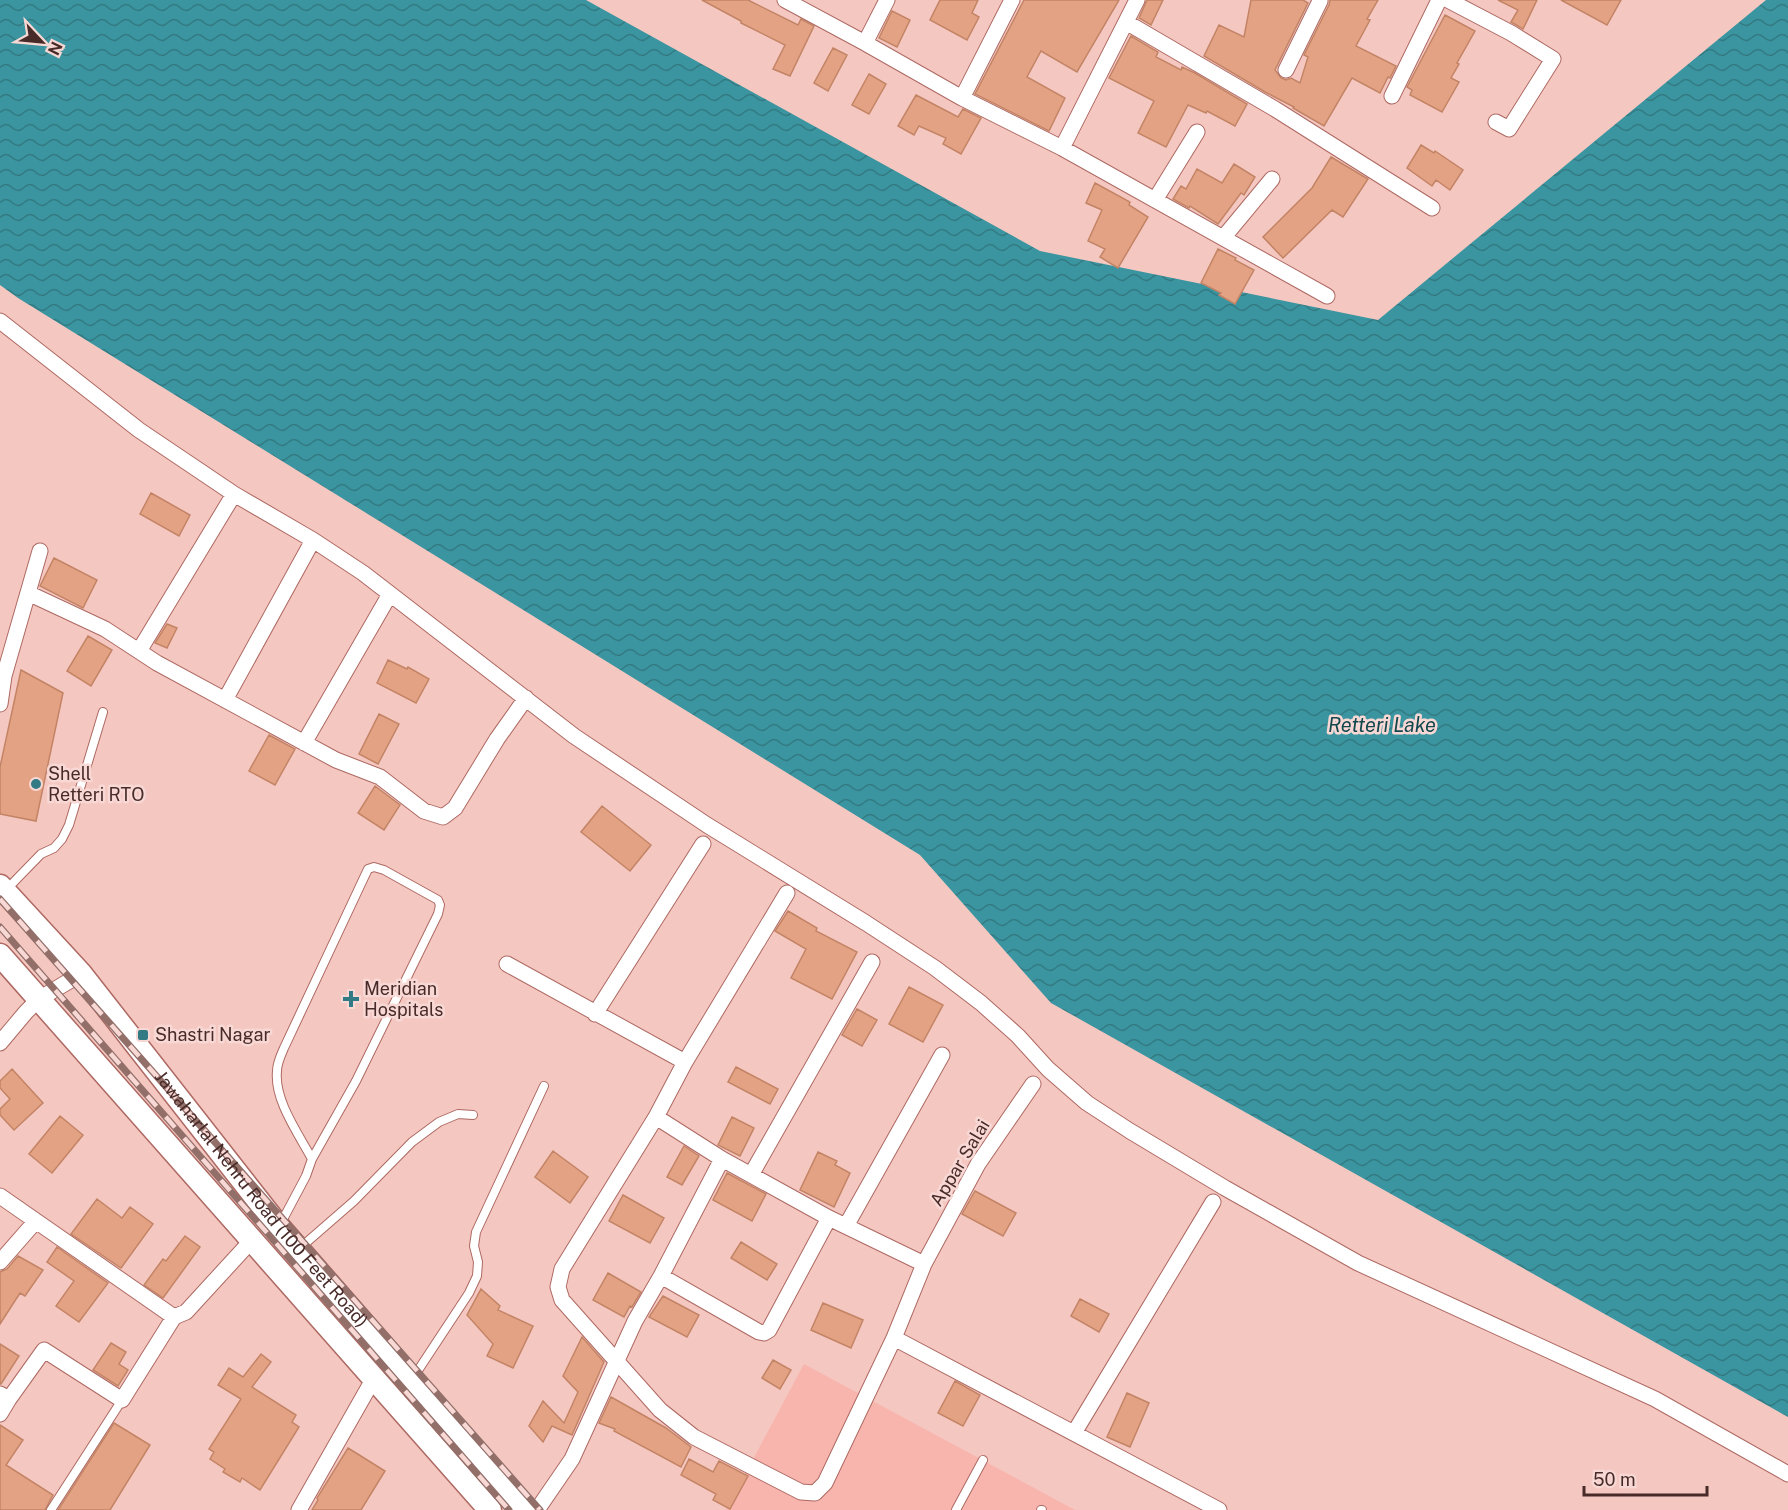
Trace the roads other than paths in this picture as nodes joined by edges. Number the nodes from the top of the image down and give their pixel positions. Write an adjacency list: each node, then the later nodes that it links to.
1 (785, 0): 9 (street)
2 (887, 0): 9 (street)
3 (1012, 0): 12 (street)
4 (1137, 0): 8 (street)
5 (1320, 0): 10 (street)
6 (1439, 0): 11 (street)
7 (1448, 0): 13 (street)
8 (1126, 22): 15 (street); 18 (street)
9 (865, 43): 12 (street)
10 (1286, 70)
11 (1392, 96)
12 (962, 98): 15 (street)
13 (1496, 122)
14 (1197, 132): 17 (street)
15 (1062, 148): 17 (street)
16 (1272, 179): 19 (street)
17 (1155, 200): 19 (street)
18 (1432, 208)
19 (1223, 238): 20 (street)
20 (1327, 296)
21 (0, 321): 22 (street)
22 (234, 494): 23 (street); 27 (street)
23 (314, 540): 26 (street); 29 (street)
24 (40, 551): 25 (street)
25 (28, 593): 27 (street); 30 (street)
26 (390, 594): 28 (street); 32 (street)
27 (139, 651): 29 (street)
28 (526, 698): 32 (street); 73 (street)
29 (225, 700): 32 (street)
30 (0, 704)
31 (103, 712): 34 (lane)
32 (304, 742)
33 (703, 844): 41 (street)
34 (2, 889): 39 (main road, Jawaharlal Nehru Road (100 Feet Road))
35 (787, 893): 44 (street, Appar Salai)
36 (0, 955): 40 (main road, Jawaharlal Nehru Road (100 Feet Road))
37 (872, 962): 51 (street)
38 (507, 964): 41 (street)
39 (81, 974): 40 (street); 57 (main road, Jawaharlal Nehru Road (100 Feet Road))
40 (39, 999): 42 (street); 58 (main road, Jawaharlal Nehru Road (100 Feet Road))
41 (595, 1014): 44 (street)
42 (0, 1043)
43 (942, 1055): 56 (street)
44 (685, 1062): 48 (street, Appar Salai)
45 (1033, 1084): 61 (street, Appar Salai)
46 (544, 1086): 67 (lane)
47 (473, 1115): 59 (lane)
48 (656, 1117): 50 (street); 65 (street, Appar Salai)
49 (312, 1159): 49 (lane); 57 (lane)
50 (722, 1159): 51 (street); 62 (street)
51 (751, 1175): 54 (street)
52 (0, 1196): 55 (street)
53 (1213, 1202): 71 (street)
54 (829, 1218): 56 (street); 62 (street)
55 (36, 1222): 60 (street); 63 (street)
56 (846, 1226): 61 (street)
57 (279, 1227): 59 (main road, Jawaharlal Nehru Road (100 Feet Road))
58 (252, 1240): 63 (street); 66 (main road, Jawaharlal Nehru Road (100 Feet Road))
59 (299, 1249): 67 (main road, Jawaharlal Nehru Road (100 Feet Road))
60 (0, 1262)
61 (924, 1264): 64 (street, Appar Salai)
62 (661, 1276): 65 (street)
63 (174, 1317): 69 (street)
64 (894, 1338): 65 (street, Appar Salai); 71 (street)
65 (617, 1361): 78 (street)
66 (374, 1377): 75 (street); 76 (main road, Jawaharlal Nehru Road (100 Feet Road))
67 (412, 1380): 77 (main road, Jawaharlal Nehru Road (100 Feet Road))
68 (4, 1397): 69 (street); 70 (street)
69 (122, 1400): 74 (lane)
70 (0, 1414)
71 (1074, 1433): 80 (street)
72 (983, 1460): 79 (lane)
73 (1788, 1474)
74 (51, 1510)
75 (298, 1510)
76 (490, 1510)
77 (526, 1510)
78 (537, 1510)
79 (956, 1510)
80 (1219, 1510)

